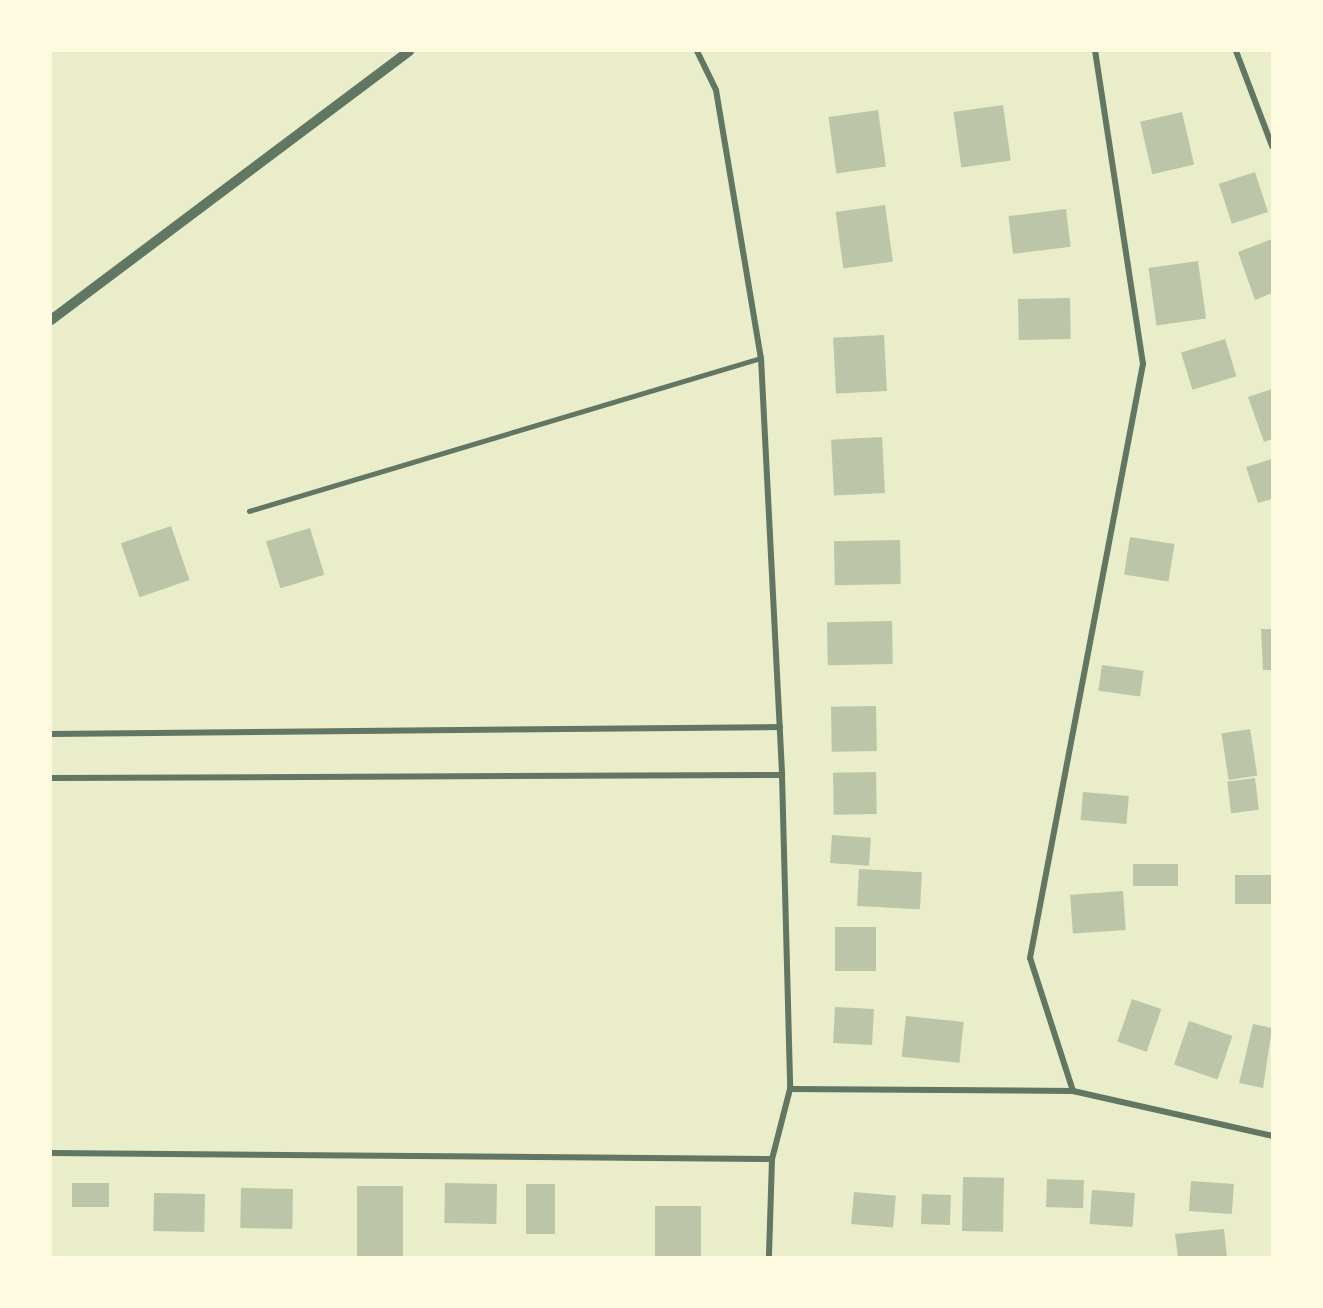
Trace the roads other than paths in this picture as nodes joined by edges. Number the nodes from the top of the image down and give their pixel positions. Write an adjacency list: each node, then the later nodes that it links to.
1 (409, 51): 6 (street)
2 (697, 51): 7 (street)
3 (1095, 51): 14 (street)
4 (1236, 51): 5 (street)
5 (1272, 146)
6 (51, 320)
7 (761, 358): 8 (lane); 9 (street)
8 (249, 511)
9 (780, 727): 10 (street); 11 (street)
10 (51, 734)
11 (782, 775): 12 (street); 13 (street)
12 (51, 778)
13 (790, 1089): 14 (street); 17 (street)
14 (1073, 1091): 15 (street)
15 (1272, 1136)
16 (51, 1154): 17 (street)
17 (772, 1159): 18 (street)
18 (769, 1257)

